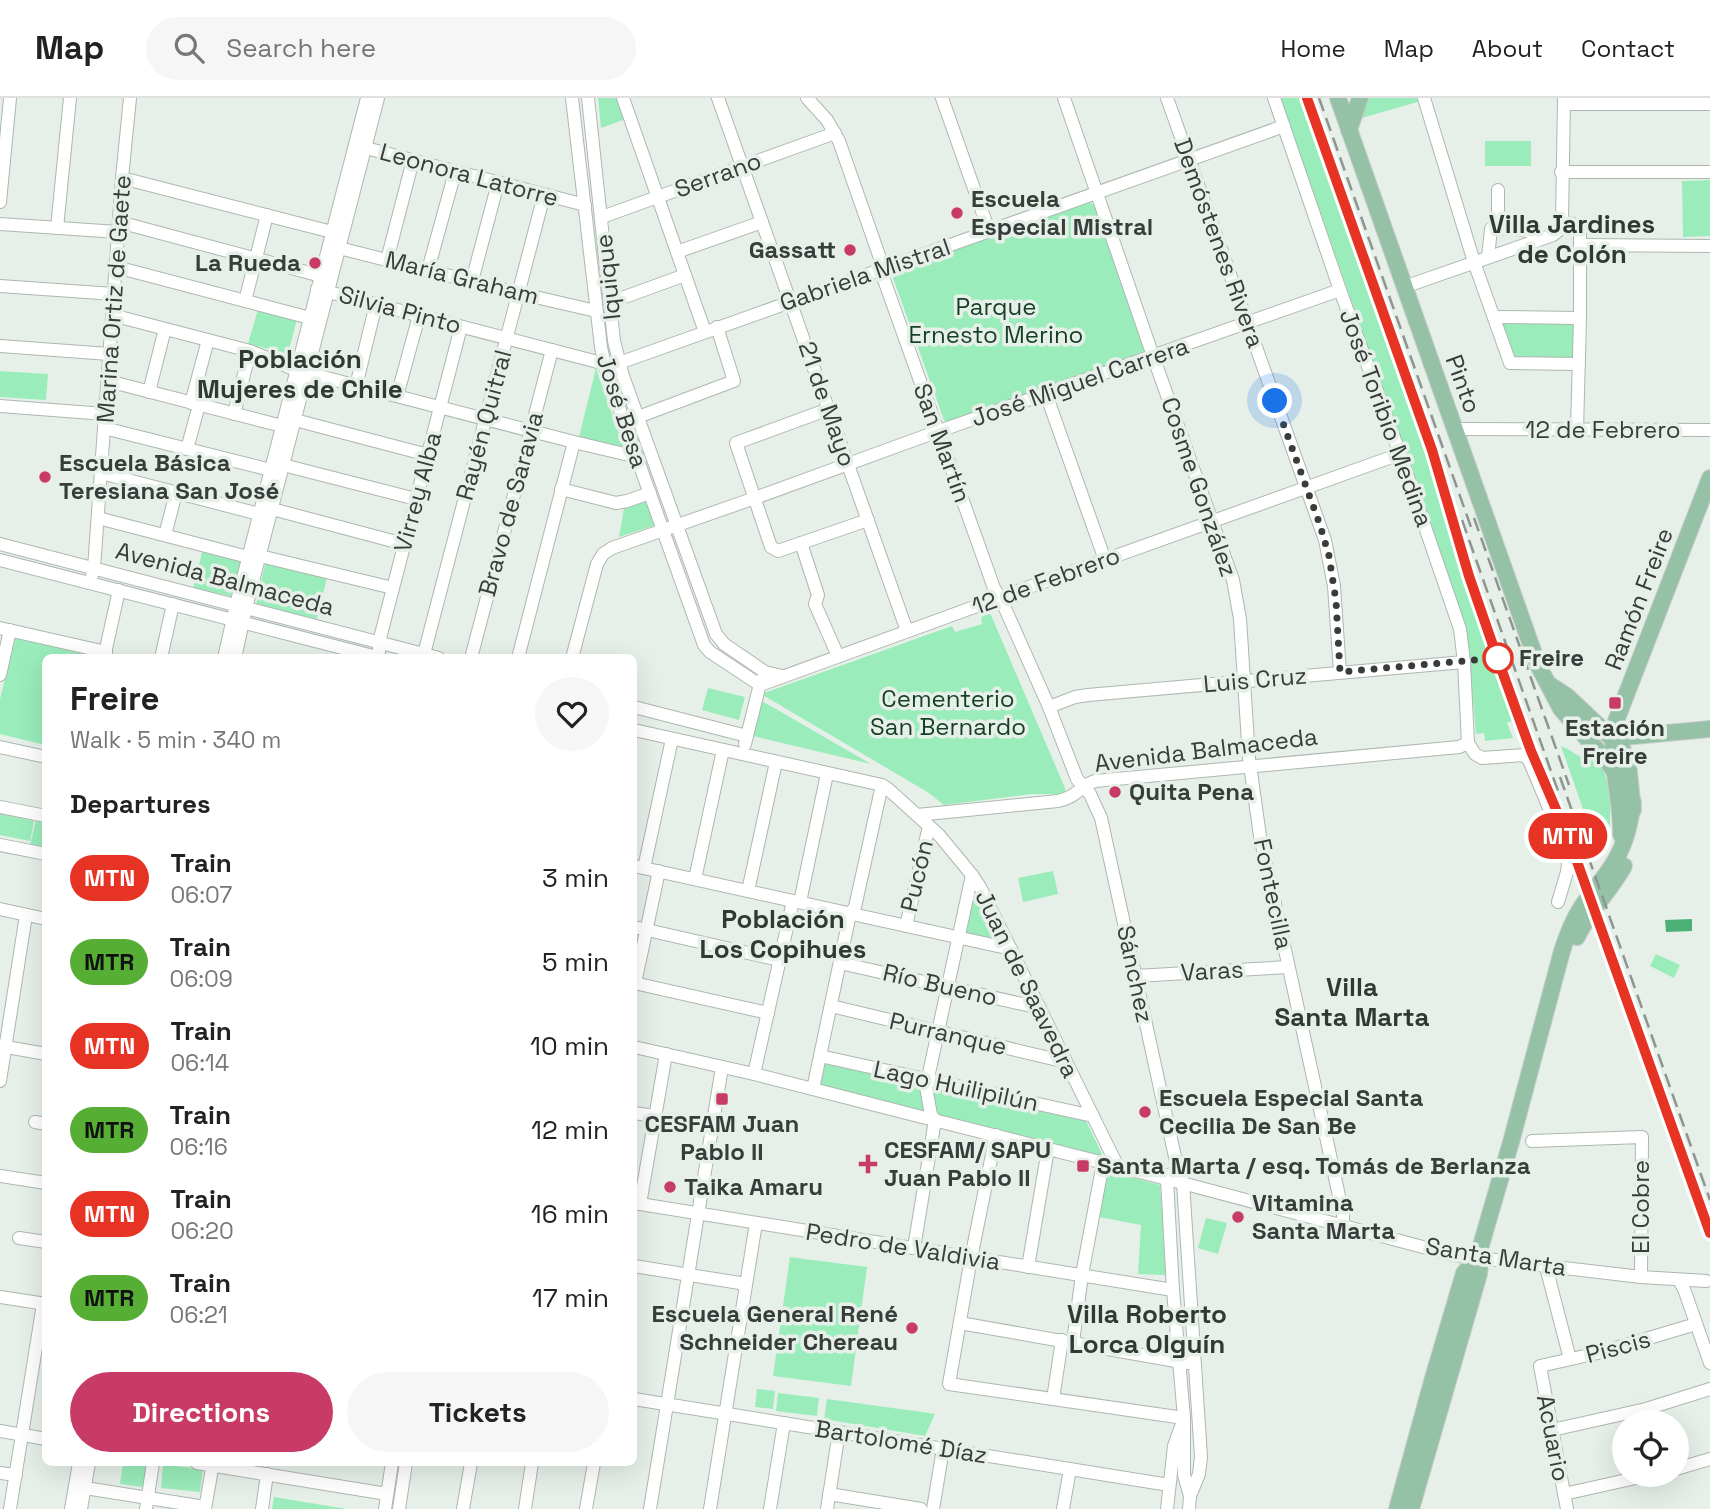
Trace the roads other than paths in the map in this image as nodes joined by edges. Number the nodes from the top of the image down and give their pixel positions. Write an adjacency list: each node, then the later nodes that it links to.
1 (10, 98): 36 (street)
2 (70, 98): 44 (street)
3 (131, 98): 30 (street, Marina Ortiz de Gaete)
4 (368, 98): 23 (street)
5 (378, 98): 23 (street)
6 (572, 98): 37 (street, José Besa)
7 (588, 98): 39 (street, Iquique)
8 (623, 98): 35 (street)
9 (718, 98): 26 (street, 21 de Mayo)
10 (807, 98): 22 (street, San Martín)
11 (942, 98): 46 (street)
12 (1064, 98): 33 (street, Cosme González)
13 (1167, 98): 25 (street, Demóstenes Rivera)
14 (1274, 98): 20 (street, José Toribio Medina)
15 (1338, 98): 21 (main road, Pinto)
16 (1360, 98): 21 (main road)
17 (1424, 98): 55 (street)
18 (1564, 101): 19 (street); 28 (street)
19 (1710, 104)
20 (1284, 127): 25 (street, Gabriela Mistral); 65 (street, José Toribio Medina)
21 (1349, 130): 63 (main road, Pinto)
22 (835, 133): 26 (street, Serrano); 57 (street, San Martín)
23 (360, 146): 24 (street, Leonora Latorre); 48 (street)
24 (413, 160): 27 (street, Leonora Latorre); 54 (street)
25 (1189, 160): 33 (street, Gabriela Mistral); 78 (street, Demóstenes Rivera)
26 (743, 166): 35 (street, Serrano); 40 (street, 21 de Mayo)
27 (456, 172): 31 (street, Leonora Latorre); 58 (street)
28 (1561, 172): 29 (street); 43 (street)
29 (1710, 172)
30 (122, 178): 38 (street, María Graham); 42 (street, Marina Ortiz de Gaete)
31 (499, 183): 34 (street, Leonora Latorre); 61 (street)
32 (1498, 190): 45 (street)
33 (1097, 192): 46 (street, Gabriela Mistral); 88 (street, Cosme González)
34 (544, 195): 37 (street, Leonora Latorre); 66 (street, Rayén Quitral)
35 (657, 197): 39 (street, Serrano); 51 (street)
36 (0, 202)
37 (584, 205): 72 (street, José Besa)
38 (267, 215): 48 (street, María Graham); 53 (street)
39 (602, 217): 70 (street, Iquique)
40 (762, 222): 51 (street); 69 (street, 21 de Mayo)
41 (0, 224): 44 (street)
42 (119, 227): 44 (street); 53 (street); 56 (street, Marina Ortiz de Gaete)
43 (1560, 227): 47 (street); 49 (street)
44 (57, 228)
45 (1498, 228): 47 (street); 52 (street)
46 (989, 231): 57 (street, Gabriela Mistral)
47 (1541, 239): 52 (street)
48 (333, 242): 54 (street, María Graham); 60 (street); 64 (street)
49 (1580, 246): 50 (street); 77 (street)
50 (1710, 246)
51 (677, 252): 59 (street)
52 (1488, 257): 55 (street)
53 (256, 258): 60 (street); 68 (street)
54 (387, 260): 58 (street, María Graham)
55 (1474, 262): 63 (street); 75 (street)
56 (116, 267): 67 (street, Marina Ortiz de Gaete); 68 (street)
57 (881, 269): 69 (street, Gabriela Mistral); 113 (street, San Martín)
58 (428, 270): 61 (street, María Graham)
59 (685, 275): 70 (street); 81 (street)
60 (321, 276): 64 (street)
61 (472, 282): 66 (street, María Graham)
62 (0, 286): 67 (street)
63 (1404, 287): 109 (main road, Pinto)
64 (323, 290): 71 (street, Silvia Pinto); 76 (street); 92 (street)
65 (1340, 290): 78 (street, José Miguel Carrera); 116 (street, José Toribio Medina)
66 (518, 293): 72 (street, María Graham); 82 (street, Rayén Quitral)
67 (114, 294): 73 (street, Marina Ortiz de Gaete)
68 (245, 301): 76 (street)
69 (790, 301): 81 (street, Gabriela Mistral); 101 (street, 21 de Mayo)
70 (611, 302): 90 (street, Iquique)
71 (376, 304): 74 (street, Silvia Pinto); 94 (street)
72 (596, 311): 89 (street, José Besa)
73 (112, 315): 80 (street); 87 (street, Marina Ortiz de Gaete)
74 (419, 316): 79 (street, Silvia Pinto); 97 (street)
75 (1494, 317): 77 (street); 91 (street)
76 (310, 318): 92 (street)
77 (1580, 318): 91 (street)
78 (1247, 323): 88 (street, José Miguel Carrera); 123 (street, Demóstenes Rivera)
79 (461, 327): 82 (street, Silvia Pinto); 100 (street, Virrey Alba)
80 (165, 329): 83 (street); 95 (street)
81 (711, 330): 90 (street, Gabriela Mistral); 104 (street)
82 (506, 338): 85 (street, Silvia Pinto); 105 (street, Rayén Quitral)
83 (208, 340): 86 (street); 98 (street)
84 (0, 346): 87 (street)
85 (552, 350): 89 (street, Silvia Pinto); 112 (street, Bravo de Saravia)
86 (250, 352): 92 (street); 103 (street)
87 (109, 354): 93 (street, Marina Ortiz de Gaete)
88 (1153, 356): 96 (street, José Miguel Carrera); 132 (street, Cosme González)
89 (604, 363): 90 (street, Gabriela Mistral); 118 (street, José Besa)
90 (619, 363): 104 (street, Iquique)
91 (1579, 363): 110 (street)
92 (302, 372): 94 (street); 106 (street); 107 (street)
93 (107, 381): 95 (street); 102 (street, Marina Ortiz de Gaete)
94 (356, 386): 97 (street)
95 (149, 392): 98 (street)
96 (1046, 394): 113 (street, José Miguel Carrera); 141 (street)
97 (397, 396): 100 (street)
98 (195, 404): 103 (street); 115 (street)
99 (0, 406): 102 (street)
100 (440, 408): 105 (street); 117 (street, Virrey Alba)
101 (829, 409): 119 (street, 21 de Mayo); 127 (street)
102 (105, 414): 108 (street, Marina Ortiz de Gaete)
103 (233, 414): 107 (street)
104 (638, 417): 133 (street, Iquique)
105 (485, 419): 112 (street); 160 (street, Rayén Quitral)
106 (295, 420): 117 (street); 120 (street)
107 (282, 426): 120 (street)
108 (104, 428): 115 (street); 121 (street, Marina Ortiz de Gaete)
109 (1455, 429): 110 (street, 12 de Febrero); 171 (main road, Pinto)
110 (1577, 430): 111 (street, 12 de Febrero)
111 (1710, 430)
112 (531, 431): 114 (street); 161 (street, Bravo de Saravia)
113 (938, 432): 119 (street, José Miguel Carrera); 146 (street, San Martín)
114 (574, 442): 118 (street); 124 (street)
115 (187, 449): 120 (street)
116 (1400, 454): 123 (street, 12 de Febrero); 165 (street, José Toribio Medina)
117 (428, 455): 128 (street, Virrey Alba)
118 (637, 457): 126 (street, José Besa)
119 (848, 464): 127 (street, José Miguel Carrera); 131 (street, 21 de Mayo)
120 (277, 467): 128 (street); 129 (street)
121 (101, 474): 125 (street); 130 (street, Marina Ortiz de Gaete)
122 (1710, 478): 178 (main road, Ramón Freire)
123 (1306, 488): 132 (street, 12 de Febrero); 167 (street, Demóstenes Rivera)
124 (561, 489): 126 (street); 162 (street)
125 (176, 493): 129 (street); 135 (street)
126 (650, 493): 134 (street, José Besa)
127 (755, 498): 133 (street, José Miguel Carrera); 136 (street)
128 (416, 499): 138 (street, Virrey Alba)
129 (266, 512): 138 (street); 139 (street)
130 (98, 518): 135 (street); 142 (street, Marina Ortiz de Gaete)
131 (868, 520): 136 (street); 151 (street, 21 de Mayo)
132 (1213, 522): 141 (street, 12 de Febrero); 170 (street, Cosme González)
133 (677, 525): 134 (street, José Miguel Carrera); 166 (street, Iquique)
134 (662, 530): 163 (street, José Miguel Carrera); 172 (street, José Besa)
135 (165, 535): 139 (street)
136 (801, 543): 164 (street)
137 (0, 544): 142 (street, Avenida Balmaceda)
138 (404, 544): 144 (street, Virrey Alba)
139 (254, 556): 144 (street); 148 (street)
140 (0, 560): 143 (street, Avenida Balmaceda)
141 (1105, 560): 146 (street, 12 de Febrero)
142 (94, 568): 143 (street, Marina Ortiz de Gaete); 148 (street, Avenida Balmaceda)
143 (90, 583): 145 (street, Avenida Balmaceda)
144 (393, 587): 152 (street, Virrey Alba)
145 (119, 590): 147 (street, Avenida Balmaceda); 154 (street)
146 (999, 598): 151 (street, 12 de Febrero); 173 (street, San Martín)
147 (173, 604): 149 (street, Avenida Balmaceda); 155 (street)
148 (241, 607): 149 (street); 152 (street, Avenida Balmaceda)
149 (238, 621): 156 (street); 157 (street); 158 (street, Avenida Balmaceda)
150 (5, 629): 153 (street); 168 (street)
151 (907, 631): 164 (street, 12 de Febrero)
152 (379, 642): 159 (street, Virrey Alba); 160 (street, Avenida Balmaceda)
153 (101, 654)
154 (105, 654)
155 (162, 654)
156 (226, 654)
157 (235, 654)
158 (365, 654)
159 (380, 654)
160 (424, 654)
161 (472, 654)
162 (519, 654)
163 (573, 654)
164 (838, 656): 169 (street, 12 de Febrero)
165 (1464, 662): 167 (street, Luis Cruz); 180 (street, José Toribio Medina)
166 (760, 669): 169 (street, Iquique); 172 (street)
167 (1340, 672): 170 (street, Luis Cruz)
168 (0, 675)
169 (782, 676): 172 (street, 12 de Febrero)
170 (1244, 681): 173 (street, Luis Cruz); 186 (street, Cosme González)
171 (1548, 683): 178 (main road, Pinto); 187 (main road, Pinto)
172 (760, 685): 177 (street)
173 (1048, 707): 190 (street, San Martín)
174 (637, 708): 177 (street)
175 (1710, 729): 178 (main road)
176 (637, 731): 179 (street)
177 (747, 736): 183 (street)
178 (1613, 738): 187 (main road, Ramón Freire); 191 (main road)
179 (672, 739): 182 (street); 198 (street)
180 (1468, 743): 186 (street, Avenida Balmaceda); 204 (street)
181 (0, 747): 184 (street)
182 (723, 750): 183 (street); 201 (street)
183 (743, 754): 185 (street)
184 (42, 756)
185 (776, 762): 188 (street); 202 (street)
186 (1250, 766): 190 (street, Avenida Balmaceda); 216 (street, Fontecilla)
187 (1614, 771): 191 (main road, Ramón Freire)
188 (827, 774): 189 (street); 203 (street)
189 (882, 785): 194 (street); 206 (street)
190 (1083, 788): 194 (street, Avenida Balmaceda); 217 (street, Sánchez)
191 (1625, 804): 220 (main road); 220 (main road)
192 (0, 807): 193 (street)
193 (42, 815)
194 (916, 815): 195 (street, Juan de Saavedra)
195 (929, 826): 200 (street, Juan de Saavedra); 209 (street, Pucón)
196 (0, 845): 197 (street)
197 (42, 853)
198 (639, 867): 199 (street)
199 (659, 871): 201 (street); 210 (street)
200 (972, 875): 211 (street); 212 (street, Juan de Saavedra)
201 (695, 879): 202 (street)
202 (748, 891): 203 (street)
203 (796, 902): 206 (street); 214 (street)
204 (1558, 902)
205 (0, 909): 207 (street)
206 (850, 914): 209 (street); 215 (street)
207 (26, 915): 208 (street); 225 (street)
208 (42, 918)
209 (906, 926): 211 (street)
210 (640, 929): 213 (street); 214 (street)
211 (958, 937): 212 (street); 219 (street)
212 (1011, 949): 222 (street, Juan de Saavedra)
213 (637, 956)
214 (779, 960): 223 (street)
215 (840, 963): 219 (street, Río Bueno); 221 (street)
216 (1288, 967): 217 (street, Varas); 253 (street, Fontecilla)
217 (1136, 976): 244 (street, Sánchez)
218 (637, 984): 223 (street)
219 (948, 987): 222 (street, Río Bueno); 224 (street)
220 (1552, 988): 258 (main road)
221 (831, 1006): 224 (street, Purranque); 229 (street)
222 (1040, 1008): 230 (street, Juan de Saavedra)
223 (768, 1013): 232 (street)
224 (939, 1031): 230 (street, Purranque); 234 (street)
225 (3, 1047): 227 (street); 233 (street)
226 (637, 1048): 228 (street)
227 (42, 1053)
228 (666, 1055): 231 (street); 237 (street)
229 (820, 1056): 234 (street, Lago Huilipilún); 235 (street)
230 (1066, 1062): 238 (street, Juan de Saavedra)
231 (722, 1067): 232 (street); 251 (street)
232 (754, 1074): 235 (street, Santa Marta)
233 (0, 1081)
234 (928, 1081): 238 (street, Lago Huilipilún); 239 (street)
235 (813, 1090): 239 (street, Santa Marta)
236 (637, 1113): 237 (street)
237 (655, 1116): 250 (street)
238 (1093, 1116): 245 (street, Juan de Saavedra)
239 (934, 1120): 240 (street, Santa Marta); 256 (street)
240 (996, 1135): 242 (street, Santa Marta); 257 (street)
241 (1532, 1141): 264 (street, El Cobre)
242 (1048, 1149): 243 (street, Santa Marta); 260 (street)
243 (1103, 1163): 245 (street, Santa Marta); 263 (street)
244 (1177, 1166): 247 (street); 249 (street, Sánchez)
245 (1118, 1167): 247 (street, Santa Marta)
246 (0, 1176): 248 (street)
247 (1167, 1179): 249 (street, Santa Marta); 268 (street, Sánchez)
248 (42, 1182)
249 (1183, 1183): 253 (street, Santa Marta); 277 (street, Sánchez)
250 (637, 1203): 251 (street, Pedro de Valdivia)
251 (698, 1213): 252 (street, Pedro de Valdivia); 262 (street)
252 (755, 1223): 256 (street, Pedro de Valdivia); 267 (street)
253 (1343, 1226): 258 (street, Santa Marta)
254 (19, 1238): 255 (street)
255 (42, 1241)
256 (914, 1248): 257 (street, Pedro de Valdivia)
257 (971, 1258): 260 (street, Pedro de Valdivia); 272 (street)
258 (1477, 1259): 261 (street, Santa Marta); 335 (main road); 336 (main road)
259 (637, 1266): 262 (street)
260 (1028, 1267): 263 (street, Pedro de Valdivia)
261 (1546, 1267): 264 (street, Santa Marta); 275 (street, Acuario)
262 (688, 1275): 267 (street); 283 (street)
263 (1082, 1275): 268 (street, Pedro de Valdivia); 274 (street)
264 (1641, 1277): 265 (street, Santa Marta)
265 (1679, 1280): 266 (street, Santa Marta); 273 (street)
266 (1706, 1281)
267 (746, 1284): 284 (street)
268 (1173, 1290): 276 (street, Sánchez)
269 (0, 1297): 270 (street)
270 (42, 1304)
271 (42, 1316): 290 (street)
272 (960, 1323): 274 (street); 282 (street)
273 (1696, 1324): 275 (street, Piscis); 278 (street)
274 (1068, 1341): 276 (street); 282 (street)
275 (1570, 1359): 279 (street, Piscis)
276 (1179, 1362): 277 (street); 285 (street, Sánchez)
277 (1194, 1363): 316 (street, Sánchez)
278 (1710, 1363)
279 (1540, 1366): 287 (street, Acuario)
280 (1710, 1389): 287 (street)
281 (637, 1399): 283 (street, Bartolomé Díaz)
282 (1053, 1399): 285 (street)
283 (667, 1404): 284 (street, Bartolomé Díaz); 327 (street)
284 (726, 1414): 286 (street, Bartolomé Díaz); 328 (street)
285 (1184, 1418): 310 (street, Sánchez); 316 (street, Sánchez)
286 (784, 1423): 289 (street, Bartolomé Díaz); 329 (street)
287 (1552, 1430): 314 (street, Acuario)
288 (0, 1431): 290 (street)
289 (839, 1432): 292 (street, Bartolomé Díaz); 313 (street)
290 (22, 1435): 291 (street); 308 (street)
291 (42, 1438)
292 (943, 1449): 305 (street, Bartolomé Díaz); 332 (street)
293 (1710, 1459): 294 (street)
294 (1689, 1465)
295 (78, 1466): 319 (street)
296 (89, 1466): 311 (street)
297 (153, 1466): 315 (street)
298 (213, 1466): 317 (street)
299 (224, 1466): 307 (street)
300 (392, 1466): 312 (street)
301 (406, 1466): 323 (street)
302 (470, 1466): 324 (street)
303 (531, 1466): 325 (street)
304 (593, 1466): 326 (street)
305 (1070, 1469): 310 (street, Bartolomé Díaz); 333 (street)
306 (0, 1473): 308 (street)
307 (267, 1474): 312 (street); 321 (street)
308 (16, 1475): 318 (street)
309 (1612, 1483): 314 (street)
310 (1169, 1485): 334 (street, Sánchez)
311 (85, 1488): 315 (street); 320 (street)
312 (387, 1494): 322 (street)
313 (829, 1494): 330 (street); 331 (street)
314 (1564, 1494): 337 (street, Acuario)
315 (147, 1503): 317 (street)
316 (1190, 1503)
317 (205, 1508)
318 (10, 1509)
319 (71, 1509)
320 (81, 1509)
321 (262, 1509)
322 (385, 1509)
323 (399, 1509)
324 (463, 1509)
325 (524, 1509)
326 (586, 1509)
327 (650, 1509)
328 (710, 1509)
329 (770, 1509)
330 (827, 1509)
331 (921, 1509)
332 (933, 1509)
333 (1063, 1509)
334 (1167, 1509)
335 (1397, 1509)
336 (1411, 1509)
337 (1567, 1509)

